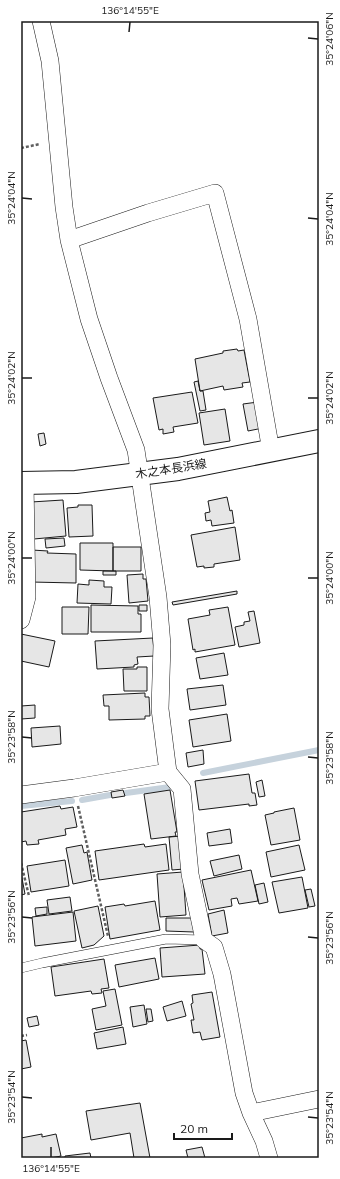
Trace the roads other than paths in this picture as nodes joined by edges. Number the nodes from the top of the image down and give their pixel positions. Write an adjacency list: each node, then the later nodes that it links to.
1 (41, 21): 2 (street)
2 (69, 240): 4 (street); 5 (street)
3 (319, 441): 4 (main road, 木之本長浜線)
4 (271, 451): 5 (main road, 木之本長浜線)
5 (140, 474): 6 (main road, 木之本長浜線); 8 (street)
6 (23, 483): 7 (street)
7 (21, 620)
8 (168, 772): 9 (street); 10 (street)
9 (21, 795)
10 (204, 940): 11 (lane); 13 (street)
11 (21, 968)
12 (319, 1099): 13 (street)
13 (251, 1112): 14 (street)
14 (269, 1158)

